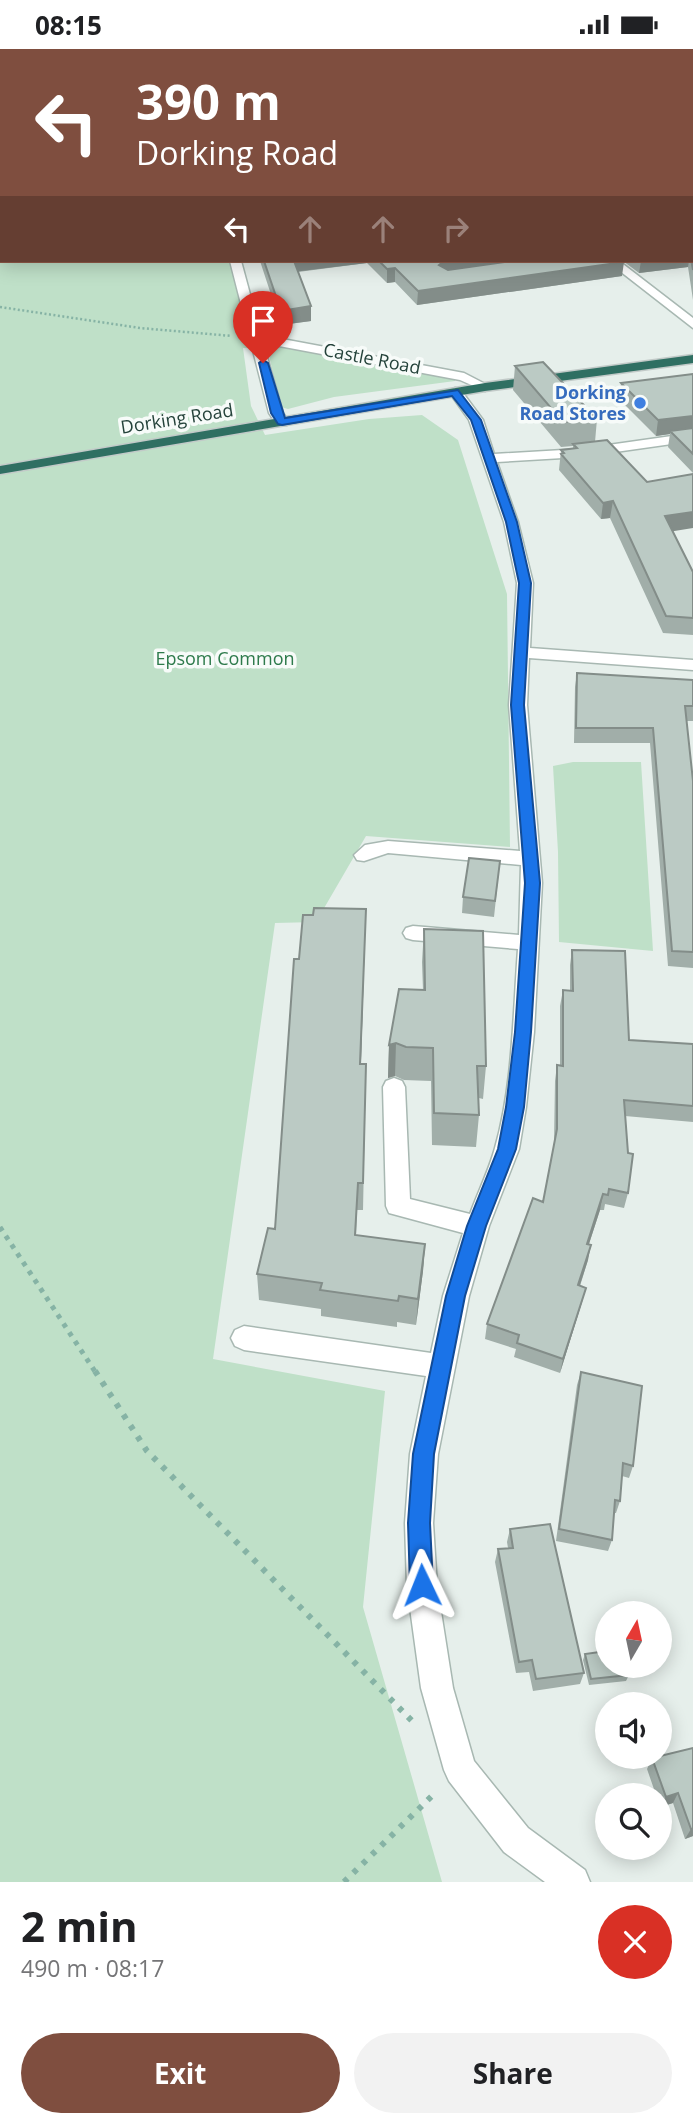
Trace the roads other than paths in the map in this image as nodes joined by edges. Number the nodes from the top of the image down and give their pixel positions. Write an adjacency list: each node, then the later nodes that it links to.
1 (236, 263): 4 (street)
2 (615, 263): 3 (street)
3 (693, 324)
4 (257, 338): 6 (street, Castle Road); 8 (street)
5 (693, 359): 6 (highway, Dorking Road)
6 (485, 387): 7 (highway, Dorking Road)
7 (454, 392): 8 (highway, Dorking Road); 10 (street)
8 (282, 422): 11 (highway, Dorking Road)
9 (693, 437): 10 (street)
10 (489, 458): 12 (street)
11 (0, 470)
12 (522, 652): 13 (street); 15 (street)
13 (693, 665)
14 (364, 855): 15 (street)
15 (532, 859): 17 (street)
16 (413, 933): 17 (street)
17 (529, 943): 19 (street)
18 (394, 1087): 19 (street)
19 (477, 1226): 21 (street)
20 (244, 1338): 21 (street)
21 (441, 1366): 22 (street)
22 (573, 1882)

